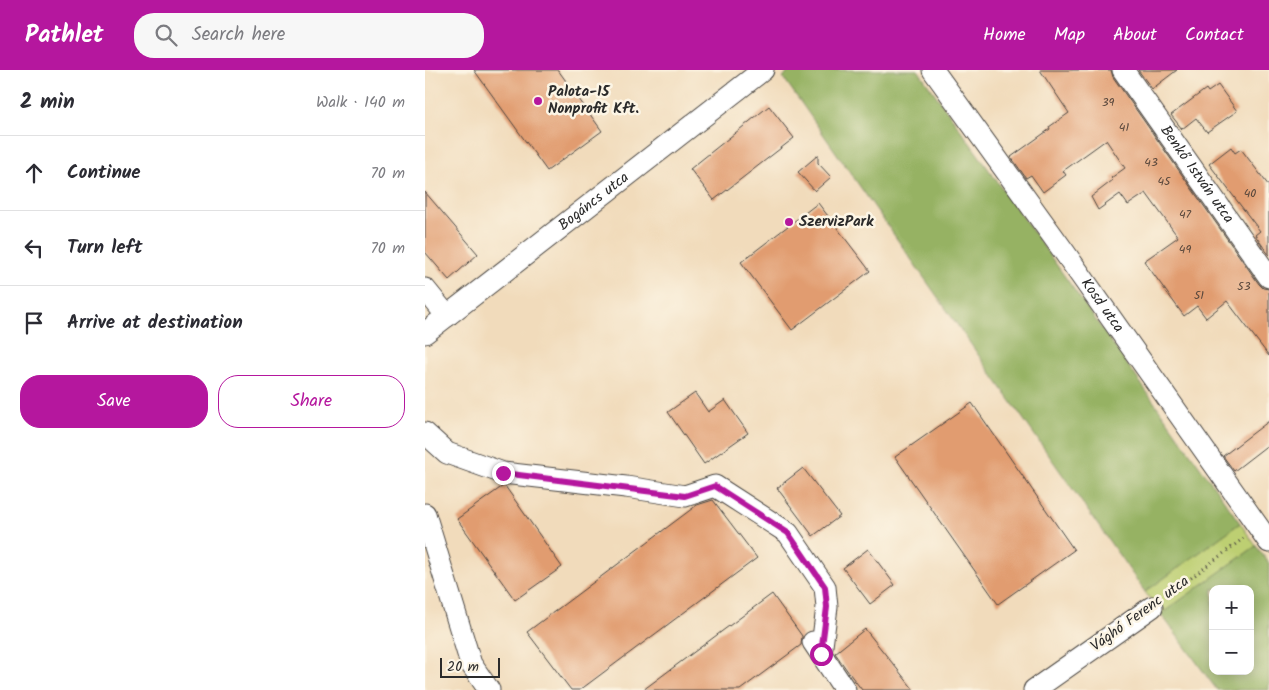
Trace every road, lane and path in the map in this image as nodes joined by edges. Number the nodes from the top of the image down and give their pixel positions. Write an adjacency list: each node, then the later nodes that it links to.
1 (763, 70): 6 (street, Bogáncs utca)
2 (933, 70): 10 (street, Kosd utca)
3 (1123, 70): 4 (street, Benkő István utca)
4 (1269, 277)
5 (425, 289): 6 (street)
6 (447, 316): 7 (street, Bogáncs utca)
7 (425, 333)
8 (425, 433): 13 (street)
9 (425, 514): 12 (street)
10 (1265, 529): 11 (path, Vághó Ferenc utca)
11 (1152, 607): 14 (street, Vághó Ferenc utca)
12 (489, 690)
13 (845, 690)
14 (1034, 690)

